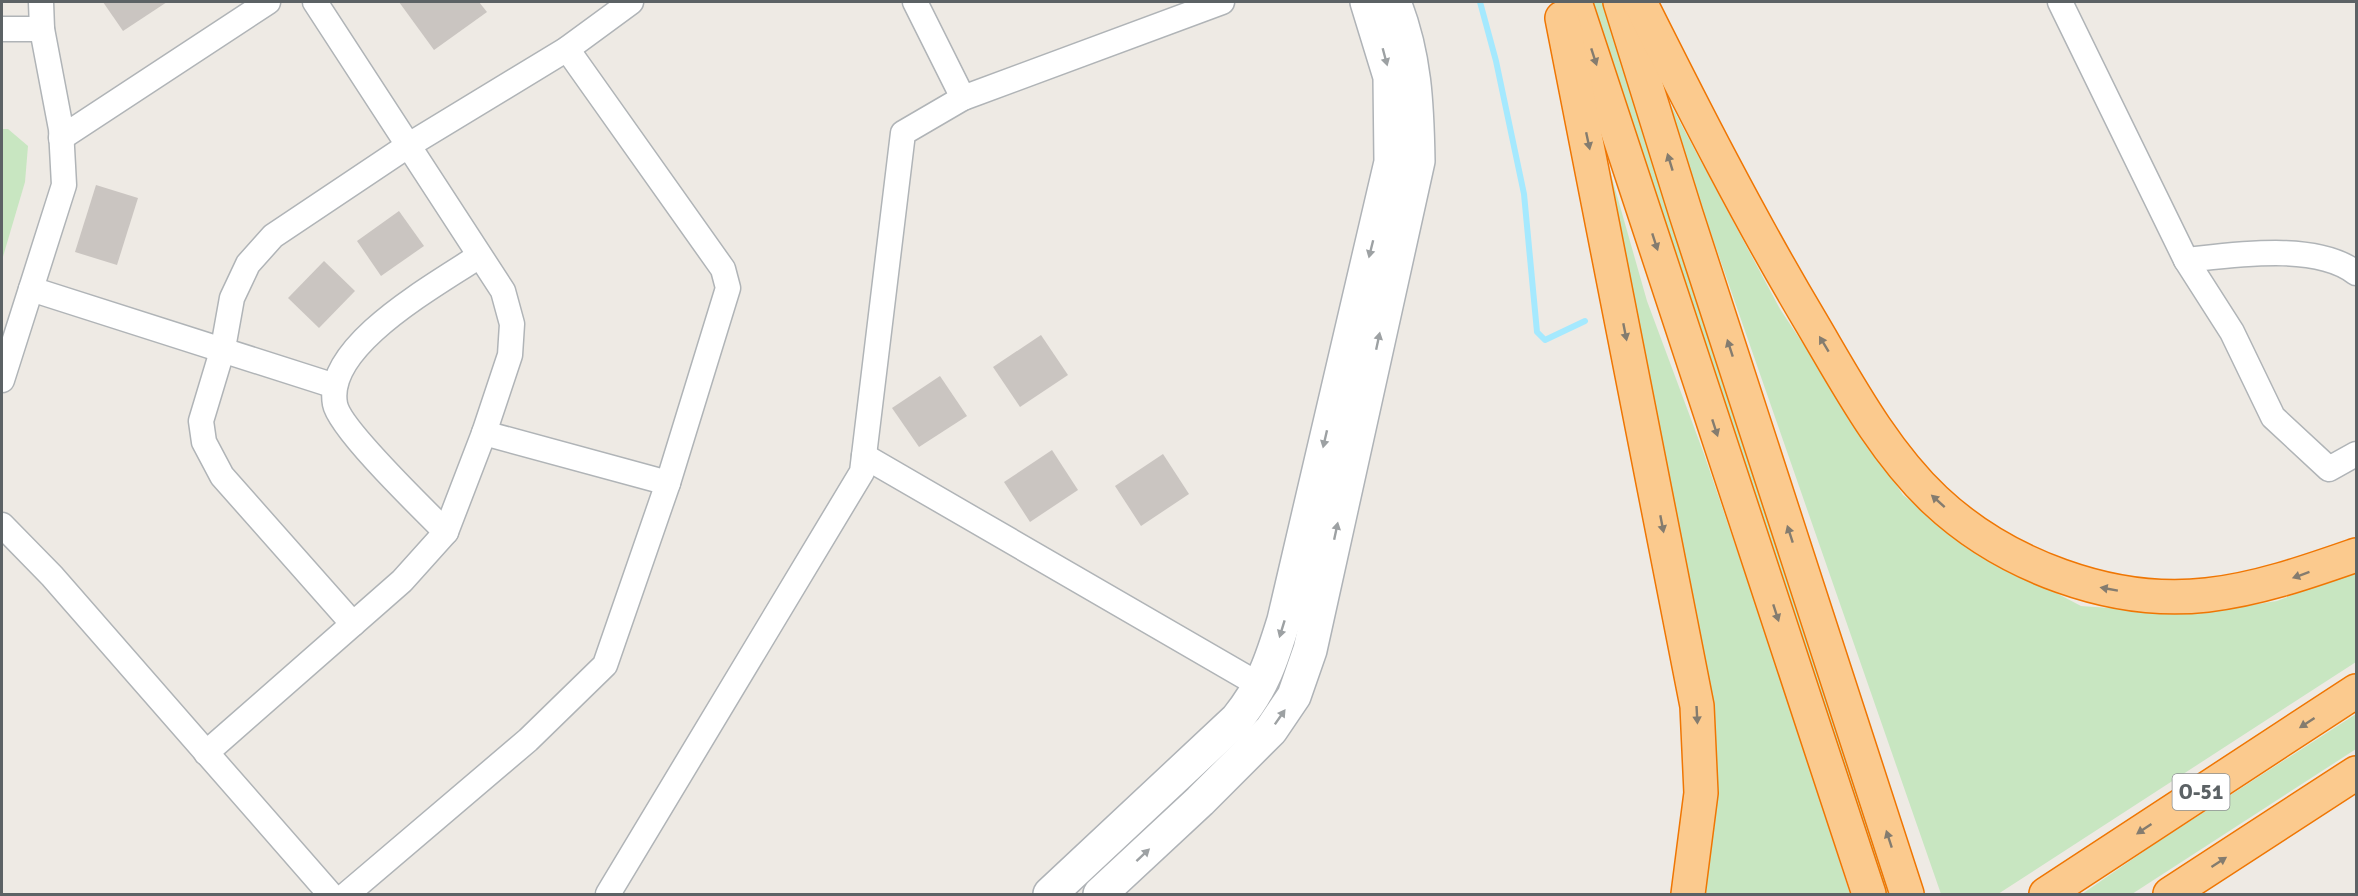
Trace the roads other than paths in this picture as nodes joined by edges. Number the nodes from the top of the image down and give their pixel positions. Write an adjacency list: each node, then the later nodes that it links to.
1 (41, 2): 15 (street)
2 (268, 2): 18 (street)
3 (315, 2): 19 (street)
4 (632, 2): 16 (street)
5 (915, 2): 17 (street)
6 (1222, 2): 17 (street)
7 (1367, 2): 35 (street, one-way to 35)
8 (1394, 2): 43 (street, one-way to 8)
9 (1558, 2): 44 (highway, one-way to 44)
10 (1575, 2): 45 (highway, one-way to 45)
11 (1620, 2): 46 (highway, one-way to 11)
12 (1640, 2): 33 (highway, one-way to 12)
13 (2060, 2): 21 (street)
14 (2, 29): 15 (street)
15 (42, 29): 18 (street)
16 (567, 49): 19 (street); 30 (street)
17 (963, 98): 29 (street)
18 (62, 138): 23 (street)
19 (409, 145): 20 (street); 24 (street)
20 (480, 256): 26 (street); 27 (street)
21 (2186, 260): 22 (street); 28 (street)
22 (2356, 273)
23 (31, 289): 24 (street); 25 (street)
24 (223, 348): 26 (street); 34 (street)
25 (2, 380)
26 (335, 386): 32 (street)
27 (484, 433): 30 (street); 32 (street)
28 (2356, 454)
29 (864, 456): 35 (street); 41 (street)
30 (668, 483): 40 (street)
31 (2, 525): 37 (street)
32 (446, 532): 34 (street)
33 (2356, 555)
34 (353, 624): 37 (street)
35 (1261, 686): 42 (street)
36 (2356, 691): 47 (highway, O-51, one-way to 47)
37 (206, 753): 39 (street)
38 (2356, 773): 48 (highway, one-way to 38)
39 (330, 894)
40 (347, 894)
41 (608, 894)
42 (1050, 894)
43 (1100, 894)
44 (1688, 894)
45 (1869, 894)
46 (1907, 894)
47 (2046, 894)
48 (2170, 894)

